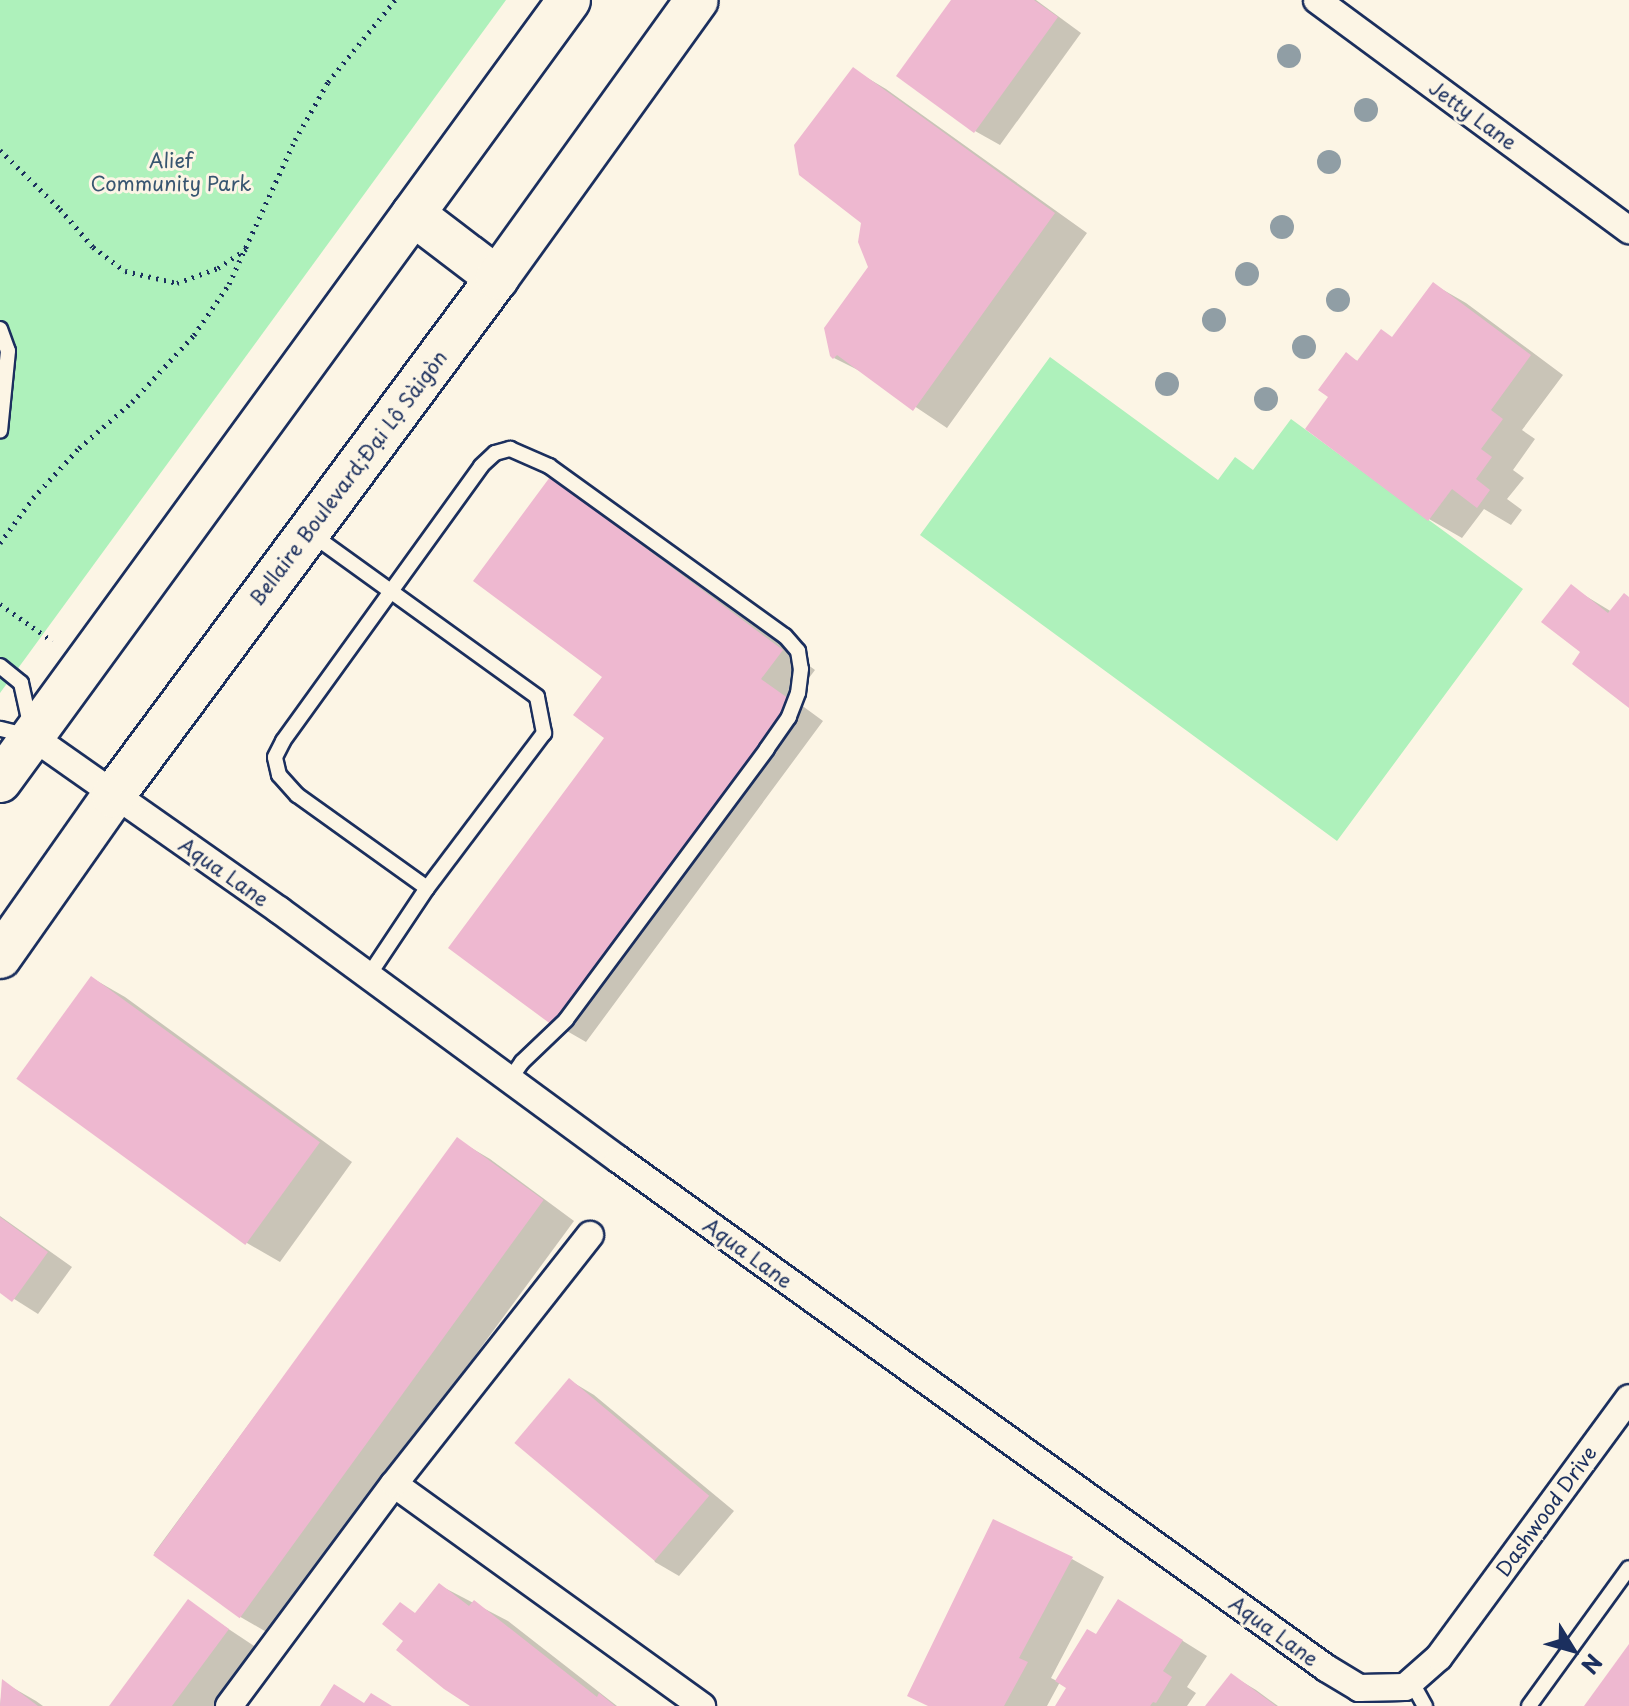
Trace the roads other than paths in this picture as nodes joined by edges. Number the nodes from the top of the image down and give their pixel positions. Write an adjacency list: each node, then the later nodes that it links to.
1 (569, 0): 4 (main road)
2 (697, 0): 6 (main road, Bellaire Boulevard;Đại Lộ Sàigòn)
3 (1317, 0): 5 (street, Jetty Lane)
4 (413, 214): 6 (main road); 12 (main road)
5 (1629, 230)
6 (497, 278): 9 (main road, Bellaire Boulevard;Đại Lộ Sàigòn)
7 (0, 329): 8 (lane)
8 (0, 431)
9 (308, 532): 10 (lane); 14 (main road, Bellaire Boulevard;Đại Lộ Sàigòn)
10 (389, 591): 15 (lane); 15 (lane); 18 (lane)
11 (0, 666): 12 (lane)
12 (16, 733): 13 (main road); 14 (street, Aqua Lane)
13 (0, 781)
14 (113, 796): 16 (main road, Bellaire Boulevard;Đại Lộ Sàigòn); 17 (street, Aqua Lane)
15 (427, 888): 17 (lane)
16 (0, 957)
17 (369, 975): 18 (street, Aqua Lane)
18 (510, 1079): 23 (street, Aqua Lane)
19 (590, 1235): 21 (street)
20 (1629, 1399): 23 (street, Dashwood Drive)
21 (394, 1484): 24 (street); 25 (street)
22 (1629, 1568): 27 (lane)
23 (1411, 1681): 26 (lane)
24 (229, 1706)
25 (702, 1706)
26 (1425, 1706)
27 (1529, 1706)

